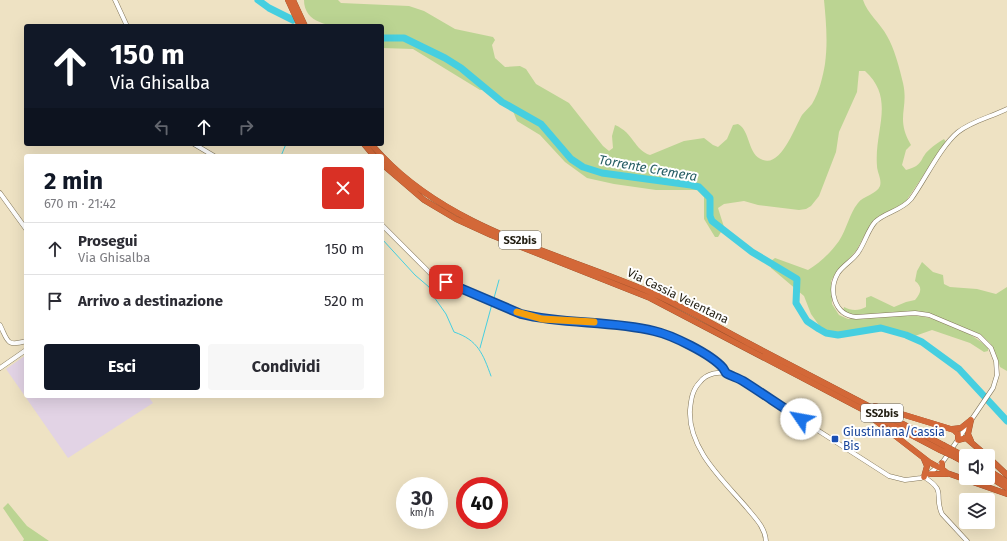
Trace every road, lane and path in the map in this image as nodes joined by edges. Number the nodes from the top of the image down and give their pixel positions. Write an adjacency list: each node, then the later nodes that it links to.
1 (115, 0): 3 (street)
2 (290, 1): 4 (highway); 5 (highway)
3 (126, 24)
4 (299, 24)
5 (304, 24)
6 (1007, 109): 27 (street)
7 (197, 146): 10 (street)
8 (366, 146): 11 (highway)
9 (373, 146): 12 (highway, Via Cassia Veientana / SS2bis)
10 (211, 154)
11 (372, 154)
12 (380, 154)
13 (384, 158): 18 (highway, Via Cassia Veientana / SS2bis)
14 (384, 166): 18 (highway, Via Cassia Veientana / SS2bis)
15 (0, 193): 16 (street)
16 (24, 227)
17 (384, 227): 24 (street)
18 (669, 304): 19 (highway, Via Cassia Veientana / SS2bis)
19 (676, 308): 25 (highway, Via Cassia Veientana / SS2bis); 26 (highway, Via Cassia Veientana / SS2bis)
20 (0, 325): 21 (street)
21 (24, 342)
22 (24, 351): 23 (street)
23 (0, 368)
24 (726, 373): 42 (street); 47 (street)
25 (859, 401): 28 (highway); 31 (highway, Via Cassia Veientana / SS2bis)
26 (852, 403): 31 (highway, Via Cassia Veientana / SS2bis); 36 (highway)
27 (971, 420): 28 (highway); 29 (street); 30 (highway)
28 (950, 429): 29 (highway)
29 (958, 440): 30 (highway); 38 (street)
30 (972, 442): 32 (highway)
31 (942, 447): 33 (highway, Via Cassia Veientana / SS2bis, bridge)
32 (979, 449)
33 (956, 455): 34 (highway, Via Cassia Veientana / SS2bis); 35 (highway, Via Cassia Veientana / SS2bis)
34 (959, 456)
35 (959, 457)
36 (924, 458): 38 (highway); 42 (highway)
37 (995, 464): 41 (highway)
38 (940, 465): 39 (highway); 42 (street)
39 (949, 474): 42 (highway); 46 (highway)
40 (995, 474): 44 (highway)
41 (1007, 475)
42 (927, 476): 48 (street)
43 (995, 480): 45 (highway)
44 (1007, 482)
45 (1007, 488)
46 (1007, 494)
47 (766, 541)
48 (967, 541)

